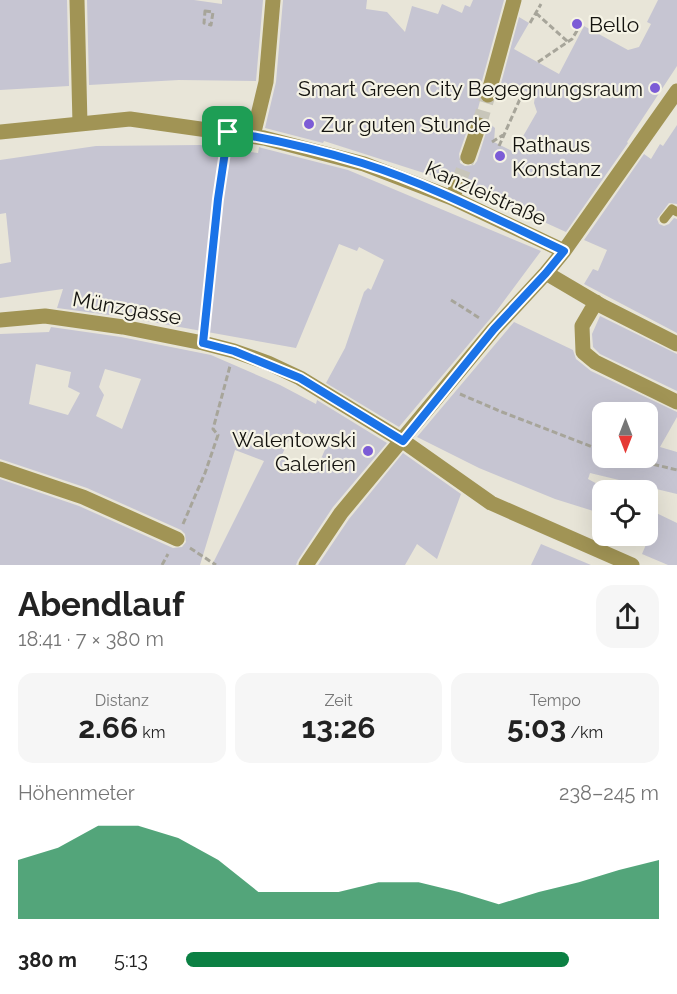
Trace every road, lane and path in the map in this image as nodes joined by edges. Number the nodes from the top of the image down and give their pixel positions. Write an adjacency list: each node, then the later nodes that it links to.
1 (76, 0): 14 (street)
2 (273, 0): 19 (street)
3 (514, 0): 13 (street)
4 (541, 4): 6 (path)
5 (205, 11): 5 (path)
6 (536, 13): 7 (path); 9 (path)
7 (530, 22)
8 (581, 24): 9 (path)
9 (568, 42): 10 (path)
10 (538, 63)
11 (524, 90): 18 (path)
12 (677, 91): 27 (street)
13 (488, 94)
14 (80, 124): 16 (street, Kanzleistraße); 17 (street, Kanzleistraße)
15 (479, 125): 22 (street)
16 (0, 132)
17 (228, 132): 19 (street, Kanzleistraße); 33 (path)
18 (503, 135): 20 (path); 21 (path)
19 (253, 136): 24 (street, Kanzleistraße)
20 (492, 142)
21 (499, 146)
22 (468, 157)
23 (458, 184): 24 (street)
24 (452, 198): 27 (street, Kanzleistraße)
25 (677, 212): 26 (lane)
26 (664, 219)
27 (564, 251): 28 (street)
28 (546, 273): 30 (street); 32 (street)
29 (451, 300): 32 (path)
30 (596, 302): 34 (street); 37 (street)
31 (0, 320): 33 (street, Münzgasse)
32 (494, 329): 36 (street)
33 (203, 343): 35 (street, Münzgasse)
34 (677, 344)
35 (234, 351): 38 (street, Münzgasse); 43 (path)
36 (447, 387): 38 (street); 39 (path)
37 (677, 402)
38 (403, 441): 46 (street); 47 (street, Münzgasse)
39 (592, 447)
40 (658, 465): 42 (path)
41 (0, 469): 43 (street)
42 (677, 470)
43 (177, 539): 44 (path); 45 (path)
44 (162, 565)
45 (216, 565)
46 (306, 565)
47 (632, 565)

